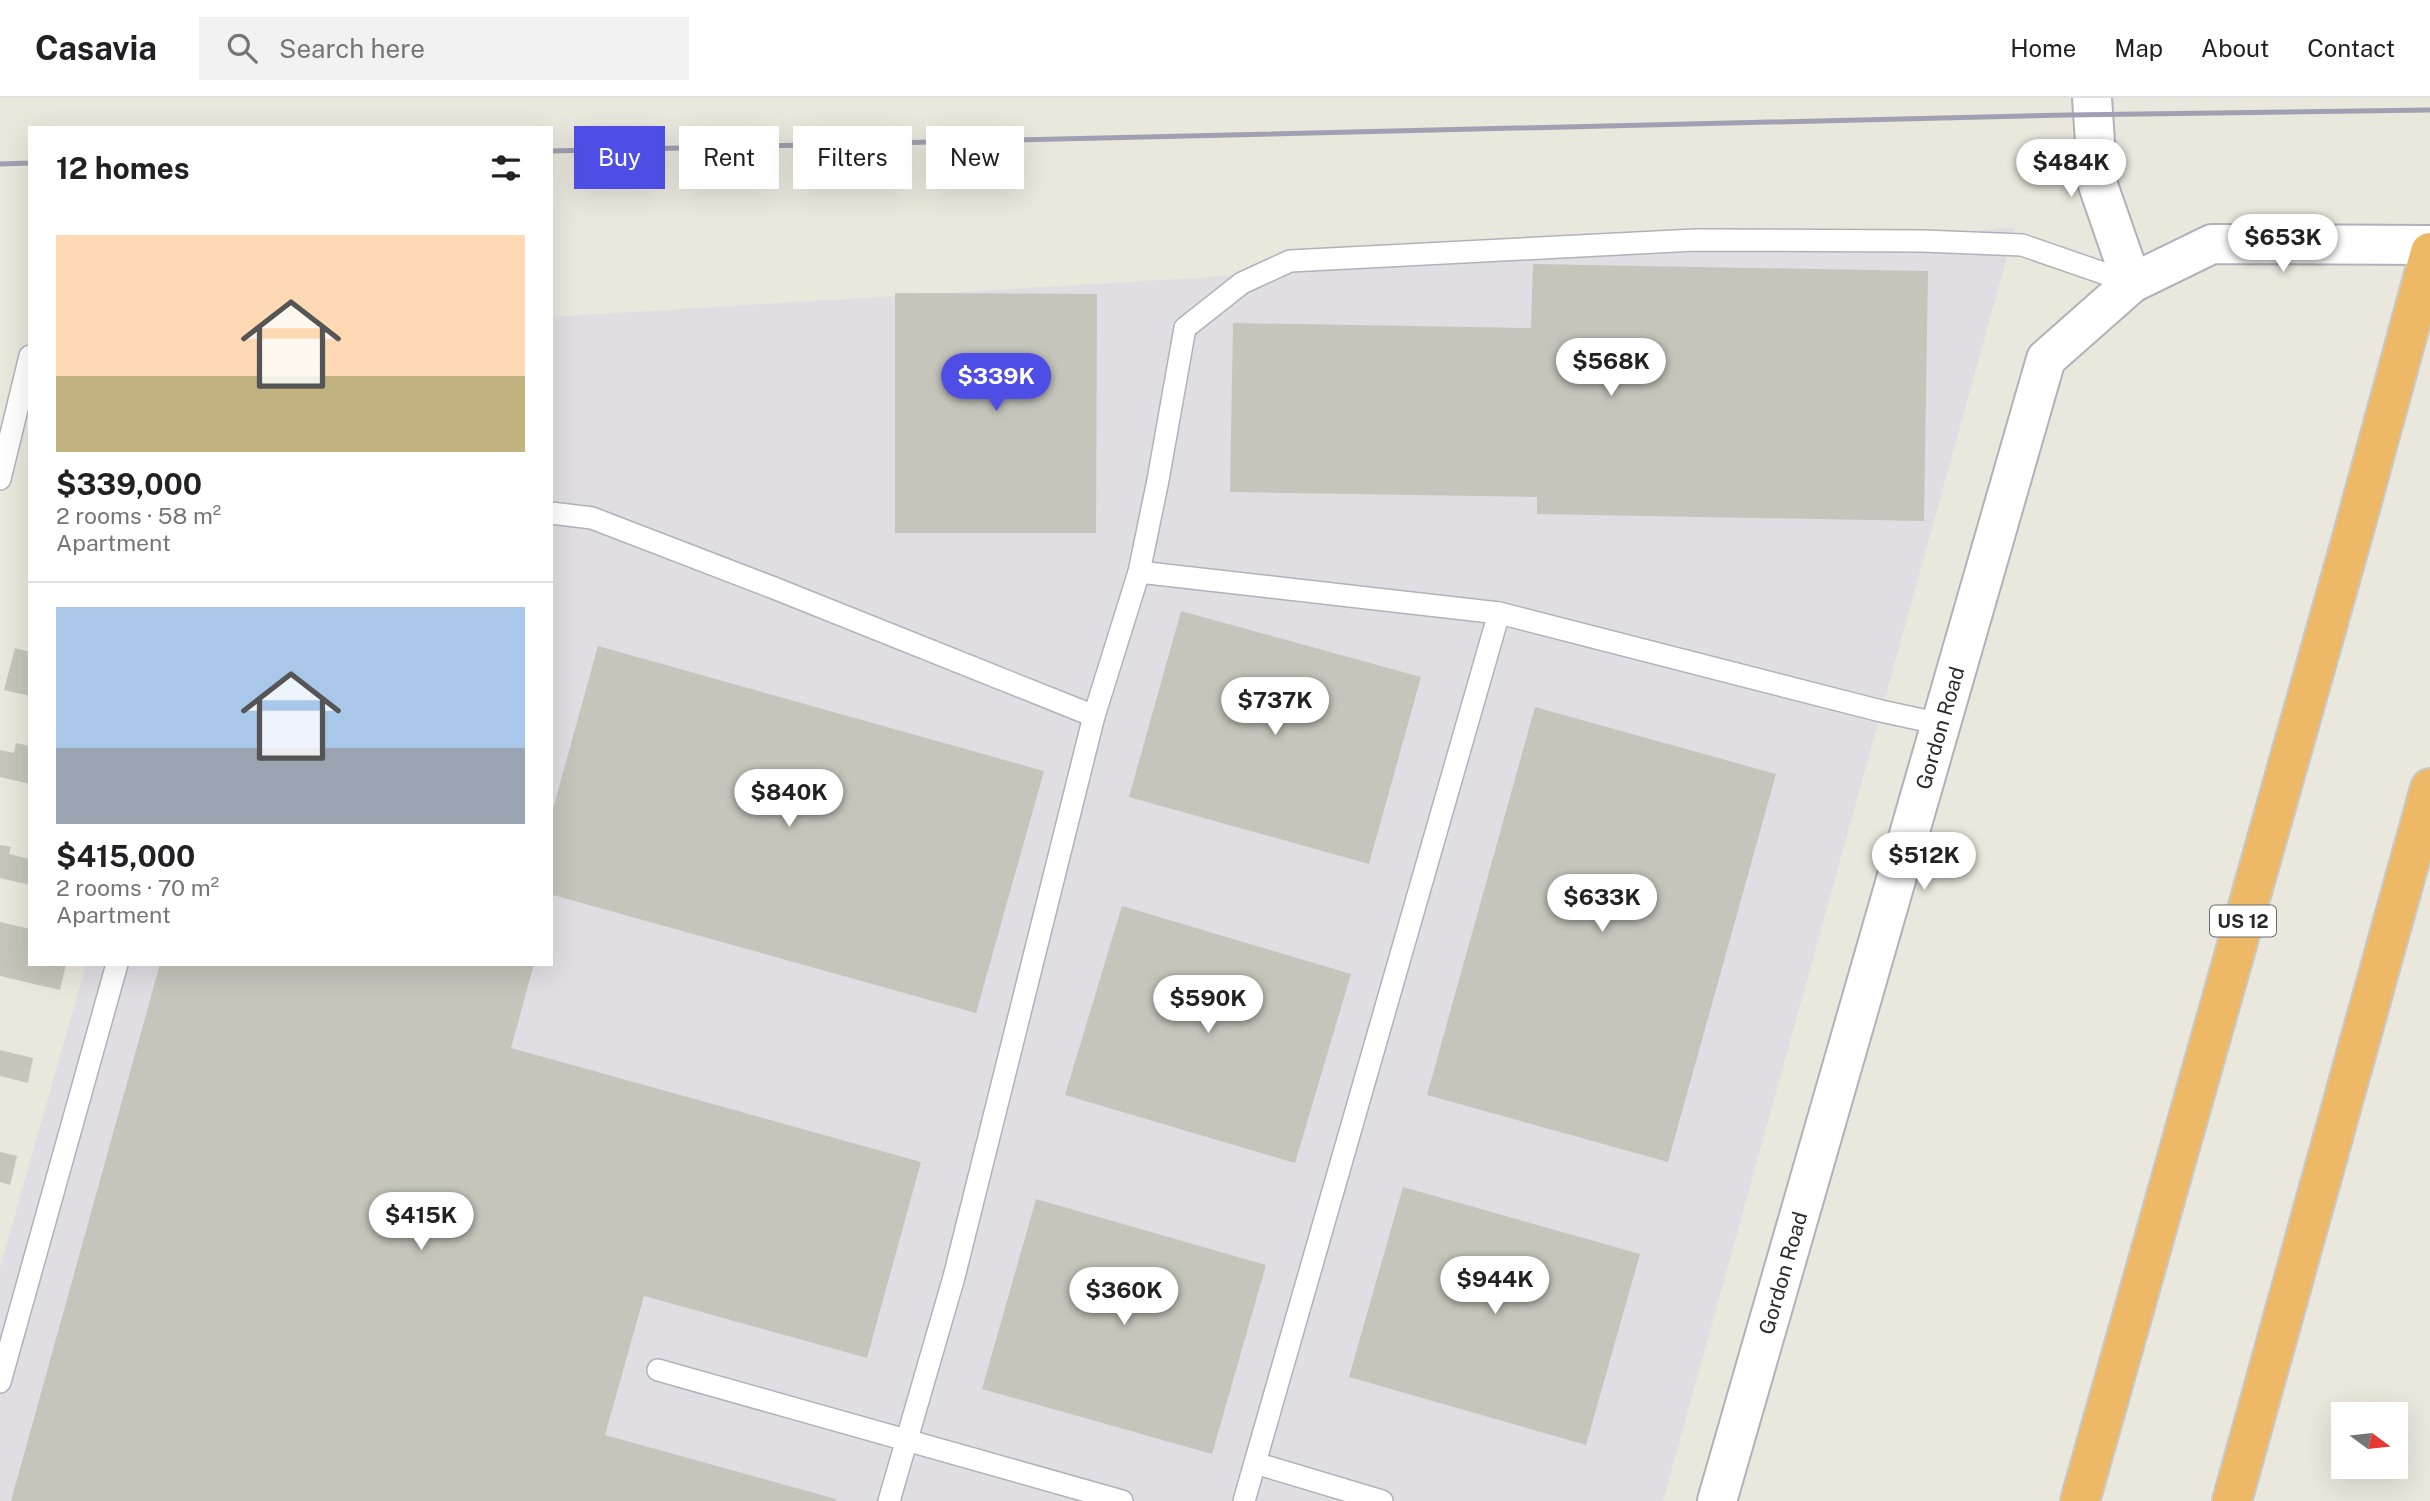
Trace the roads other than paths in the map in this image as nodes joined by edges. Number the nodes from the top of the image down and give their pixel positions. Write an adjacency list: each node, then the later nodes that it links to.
1 (2092, 98): 4 (street)
2 (2430, 245): 4 (street, Gordon Road)
3 (2430, 252): 14 (highway, US 12)
4 (2132, 283): 8 (lane); 11 (street, Gordon Road)
5 (28, 364): 6 (lane)
6 (0, 479)
7 (553, 513): 10 (lane)
8 (1139, 572): 9 (lane); 10 (lane)
9 (1499, 612): 11 (lane); 18 (lane)
10 (1094, 716): 17 (lane)
11 (1941, 724): 23 (street, Gordon Road)
12 (2430, 789): 26 (highway)
13 (116, 966): 16 (lane)
14 (2132, 1316): 24 (highway); 25 (highway, US 12)
15 (658, 1370): 17 (lane)
16 (0, 1382)
17 (906, 1440): 19 (lane); 20 (lane)
18 (1255, 1463): 21 (lane); 22 (lane)
19 (889, 1501)
20 (1122, 1501)
21 (1244, 1501)
22 (1382, 1501)
23 (1717, 1501)
24 (2062, 1501)
25 (2080, 1501)
26 (2232, 1501)

